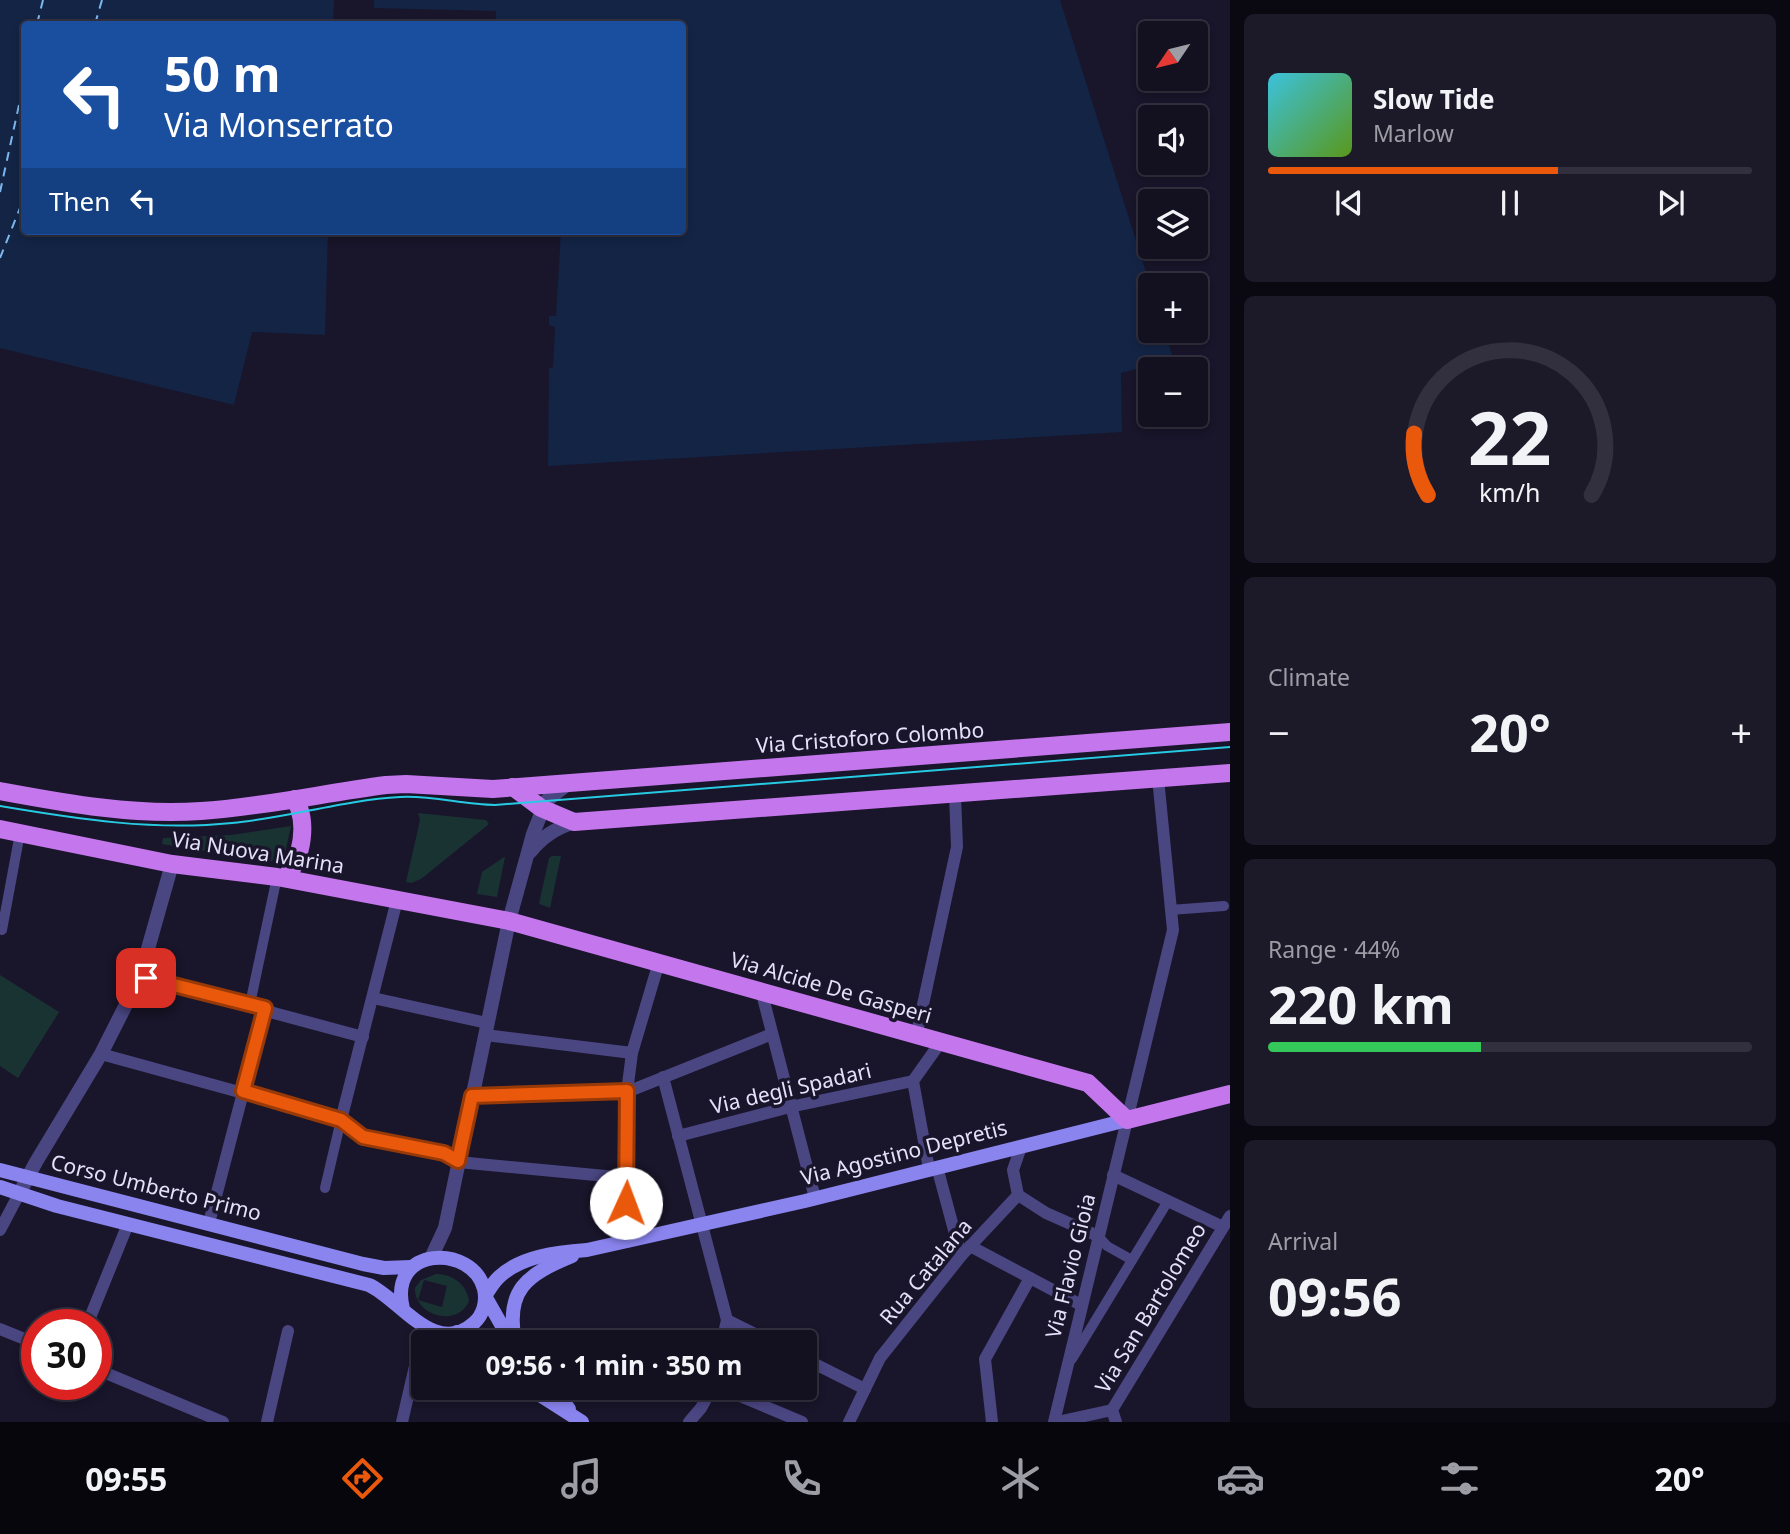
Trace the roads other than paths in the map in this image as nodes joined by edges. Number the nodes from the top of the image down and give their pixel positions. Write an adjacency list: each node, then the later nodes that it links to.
1 (1230, 732): 4 (main road, Via Cristoforo Colombo)
2 (1230, 773): 3 (main road)
3 (1158, 778): 7 (main road); 18 (street, Via Flavio Gioia)
4 (571, 782): 5 (main road, Via Cristoforo Colombo); 9 (street)
5 (513, 787): 8 (main road, Via Nuova Marina); 9 (main road)
6 (0, 790): 8 (main road, Via Nuova Marina)
7 (955, 795): 10 (main road); 30 (street)
8 (295, 799): 15 (main road)
9 (541, 808): 10 (main road); 13 (street)
10 (574, 822): 13 (street)
11 (0, 829): 12 (main road, Via Nuova Marina)
12 (20, 833): 14 (main road, Via Nuova Marina); 20 (street)
13 (527, 857): 19 (street)
14 (172, 864): 15 (main road, Via Nuova Marina); 22 (street)
15 (281, 877): 16 (main road, Via Nuova Marina); 25 (street)
16 (397, 900): 19 (main road, Via Nuova Marina); 24 (street)
17 (1224, 906): 18 (street)
18 (1170, 909): 42 (street, Via Flavio Gioia)
19 (509, 921): 21 (main road, Via Alcide De Gasperi); 27 (street)
20 (2, 930)
21 (659, 961): 23 (main road, Via Alcide De Gasperi); 33 (street)
22 (141, 977): 25 (street); 32 (street)
23 (761, 990): 28 (street); 30 (main road, Via Alcide De Gasperi)
24 (373, 998): 27 (street); 29 (street)
25 (250, 1004): 26 (street)
26 (265, 1008): 29 (street); 36 (street)
27 (486, 1029): 33 (street); 39 (street)
28 (772, 1034): 34 (street); 40 (street)
29 (363, 1037): 41 (street)
30 (916, 1037): 31 (main road, Via Alcide De Gasperi)
31 (940, 1043): 35 (street); 42 (main road, Via Alcide De Gasperi)
32 (101, 1054): 36 (street); 49 (street)
33 (632, 1054): 37 (street)
34 (663, 1077): 37 (street); 43 (street)
35 (914, 1081): 40 (street, Via degli Spadari); 46 (street)
36 (243, 1091): 41 (street); 58 (street)
37 (627, 1091): 39 (street); 50 (street)
38 (1230, 1094): 42 (main road, Via Agostino Depretis)
39 (472, 1096): 45 (street)
40 (790, 1107): 43 (street, Via degli Spadari); 55 (street)
41 (341, 1120): 45 (street); 52 (street)
42 (1127, 1121): 44 (main road, Via Agostino Depretis); 48 (street, Via Flavio Gioia)
43 (678, 1136): 59 (street)
44 (1021, 1147): 46 (main road, Via Agostino Depretis); 54 (street)
45 (458, 1161): 50 (street); 67 (street)
46 (933, 1168): 55 (main road, Via Agostino Depretis); 66 (street)
47 (0, 1170): 49 (main road, Corso Umberto Primo)
48 (1113, 1175): 56 (street); 62 (street, Via Flavio Gioia)
49 (27, 1177): 53 (street); 58 (main road, Corso Umberto Primo)
50 (627, 1178): 63 (street)
51 (0, 1187): 53 (main road, Corso Umberto Primo)
52 (325, 1188)
53 (19, 1194): 60 (main road, Corso Umberto Primo); 61 (street)
54 (1018, 1195): 62 (street); 64 (street, Rua Catalana)
55 (815, 1198): 59 (main road, Via Agostino Depretis)
56 (1168, 1200): 57 (street); 68 (street)
57 (1227, 1222): 94 (street, Via San Bartolomeo)
58 (209, 1223): 69 (main road, Corso Umberto Primo)
59 (700, 1223): 63 (main road, Via Agostino Depretis); 75 (street)
60 (128, 1224): 73 (street); 74 (main road, Corso Umberto Primo)
61 (0, 1230)
62 (1098, 1236): 68 (street); 72 (street, Via Flavio Gioia)
63 (627, 1242): 65 (main road, Via Agostino Depretis)
64 (970, 1246): 66 (street, Rua Catalana); 70 (street)
65 (587, 1250): 71 (main road); 80 (main road)
66 (961, 1256): 89 (street, Rua Catalana)
67 (431, 1258): 69 (main road); 71 (main road)
68 (1132, 1260): 86 (street)
69 (411, 1267): 74 (main road)
70 (1030, 1278): 72 (street); 103 (street)
71 (485, 1296): 78 (main road); 79 (main road)
72 (1081, 1305): 86 (street, Via Flavio Gioia)
73 (93, 1309)
74 (403, 1309): 77 (main road)
75 (727, 1320): 81 (street); 82 (street)
76 (0, 1329): 84 (street)
77 (439, 1330)
78 (463, 1330)
79 (506, 1330)
80 (512, 1330)
81 (725, 1330)
82 (747, 1330)
83 (288, 1331): 98 (street)
84 (21, 1338)
85 (817, 1365): 89 (street)
86 (1065, 1371): 104 (street, Via Flavio Gioia)
87 (112, 1377): 95 (street)
88 (411, 1383): 99 (street)
89 (865, 1389): 102 (street, Rua Catalana)
90 (549, 1400): 96 (main road)
91 (563, 1400): 96 (main road)
92 (705, 1400): 100 (street)
93 (750, 1400): 101 (street)
94 (1114, 1416): 104 (street)
95 (197, 1417): 97 (street)
96 (578, 1418)
97 (223, 1422)
98 (267, 1422)
99 (402, 1422)
100 (689, 1422)
101 (802, 1422)
102 (849, 1422)
103 (992, 1422)
104 (1056, 1422)

